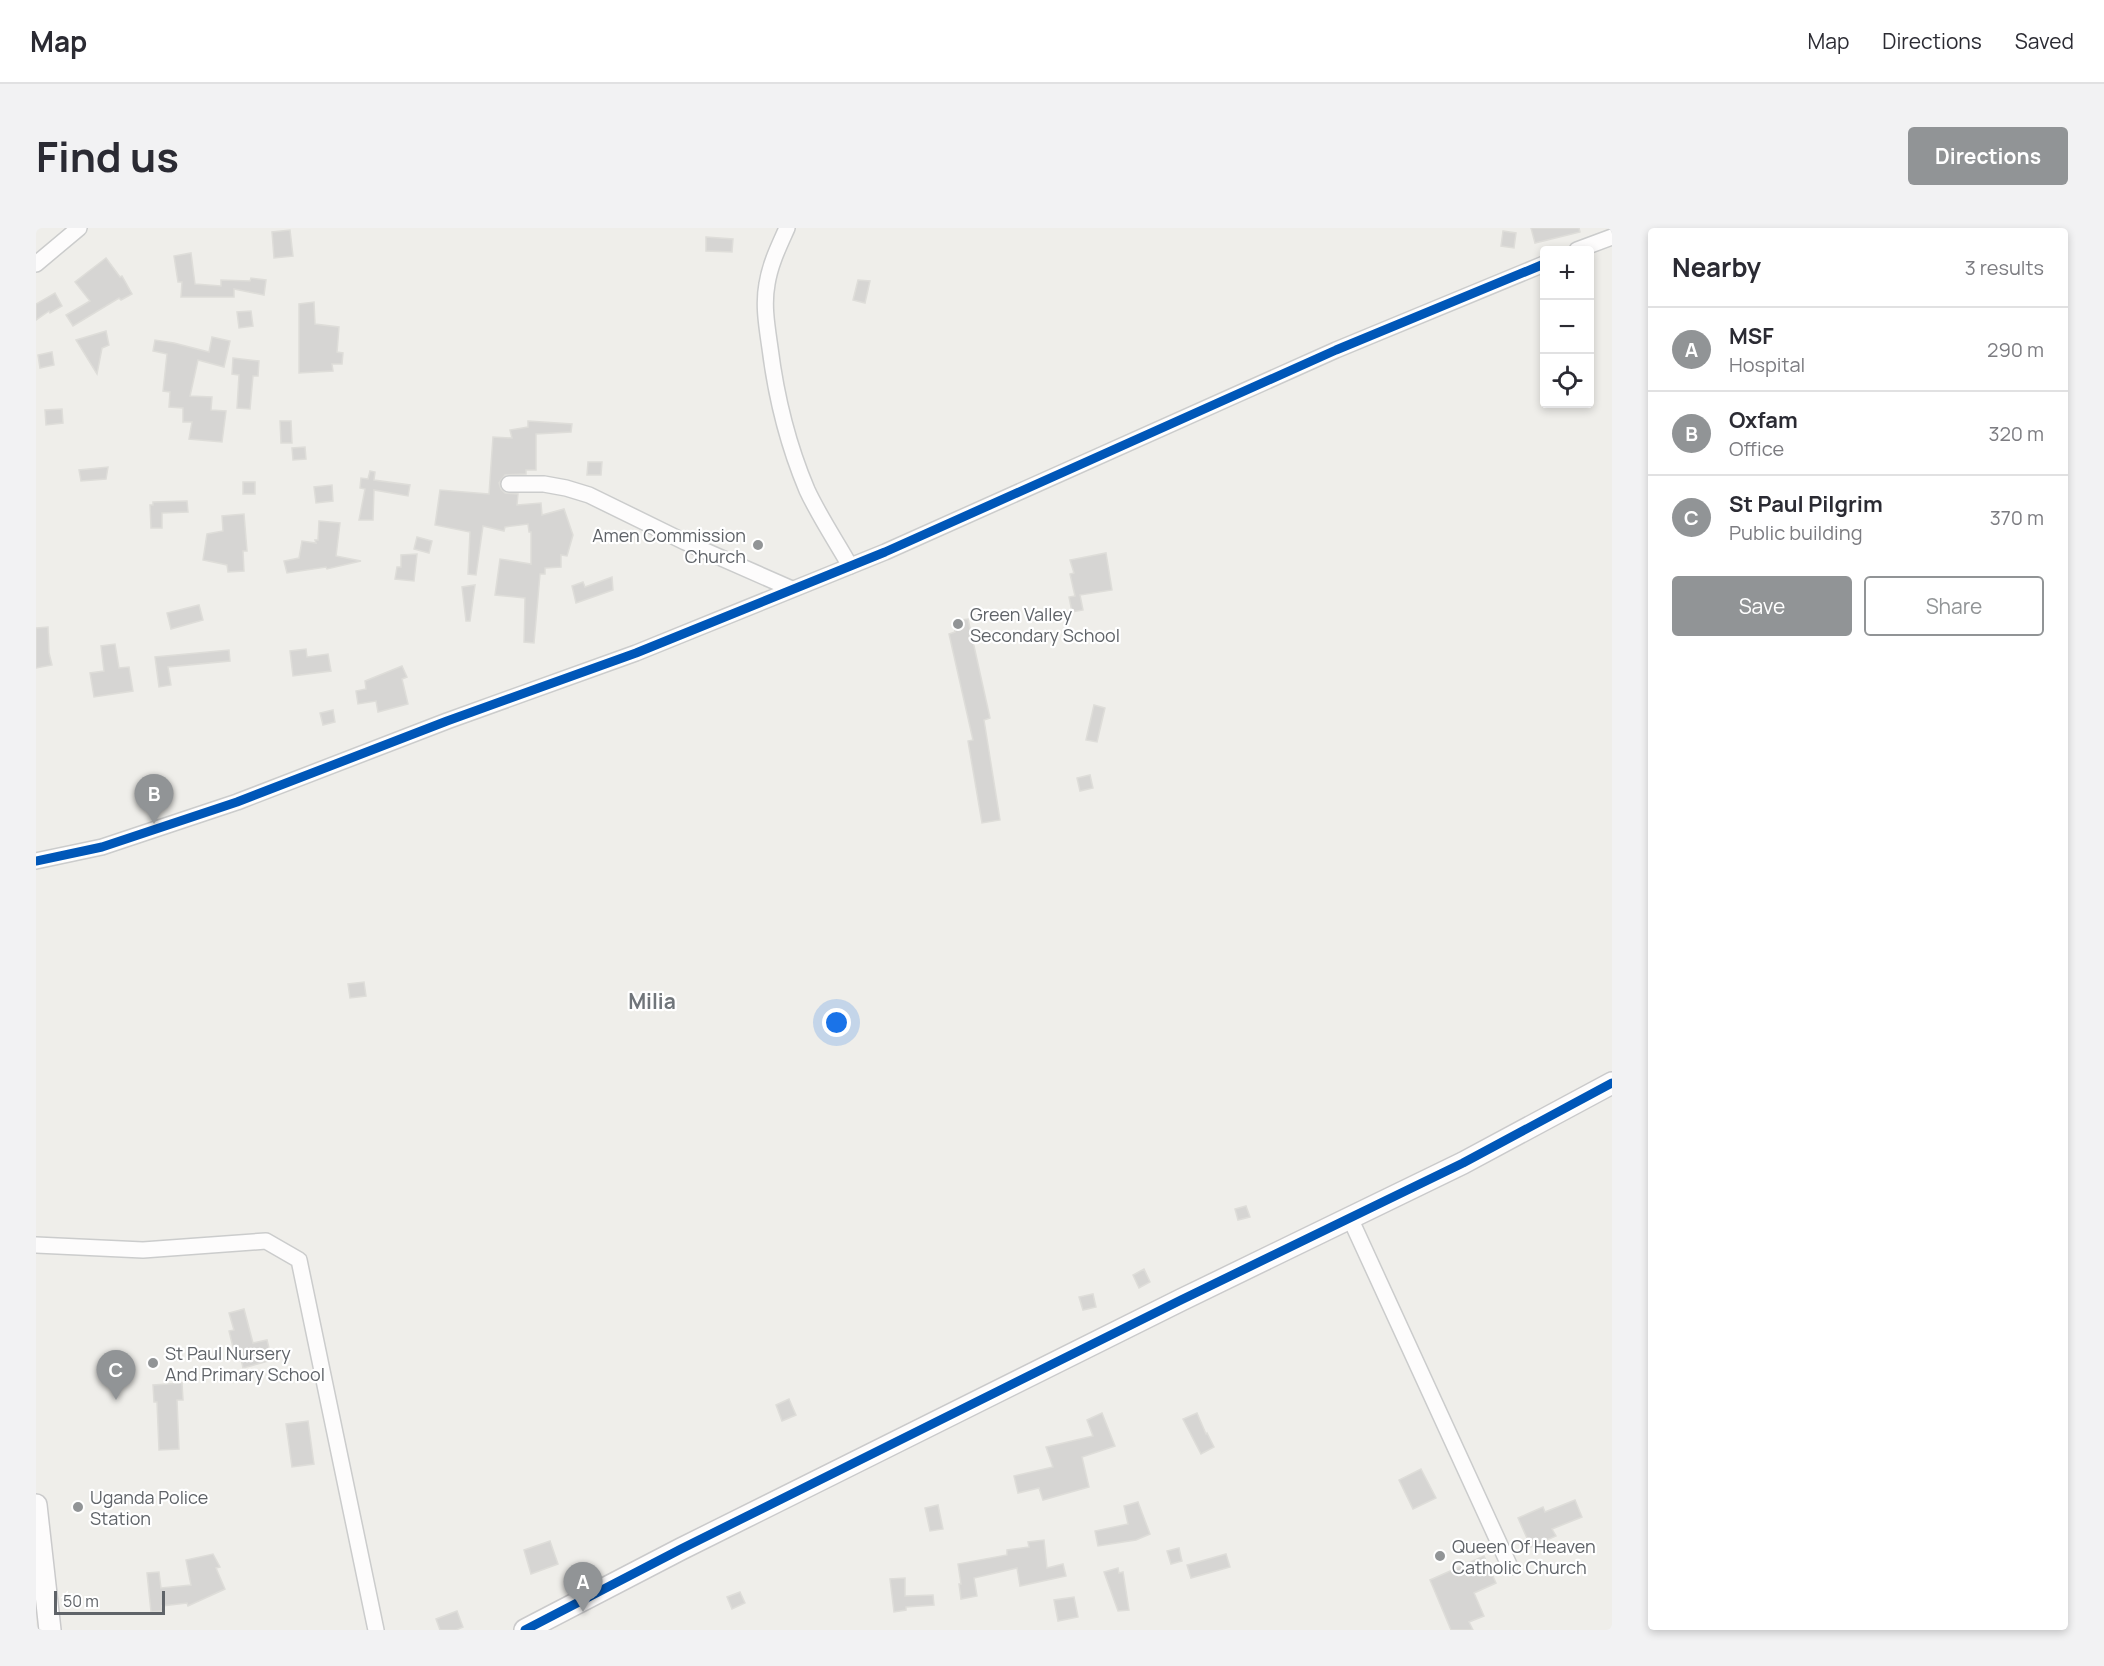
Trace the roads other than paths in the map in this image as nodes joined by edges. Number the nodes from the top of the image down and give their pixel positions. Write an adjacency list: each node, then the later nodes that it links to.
1 (79, 228): 5 (street)
2 (787, 228): 8 (street)
3 (1612, 237): 4 (street)
4 (1588, 246)
5 (36, 264)
6 (1540, 266): 8 (street)
7 (509, 484): 9 (street)
8 (850, 566): 9 (street)
9 (792, 589): 10 (street)
10 (36, 861)
11 (1612, 1083): 12 (street)
12 (1350, 1218): 15 (street); 18 (street)
13 (36, 1245): 17 (street)
14 (36, 1505): 16 (street)
15 (1510, 1567)
16 (50, 1630)
17 (376, 1630)
18 (525, 1630)

